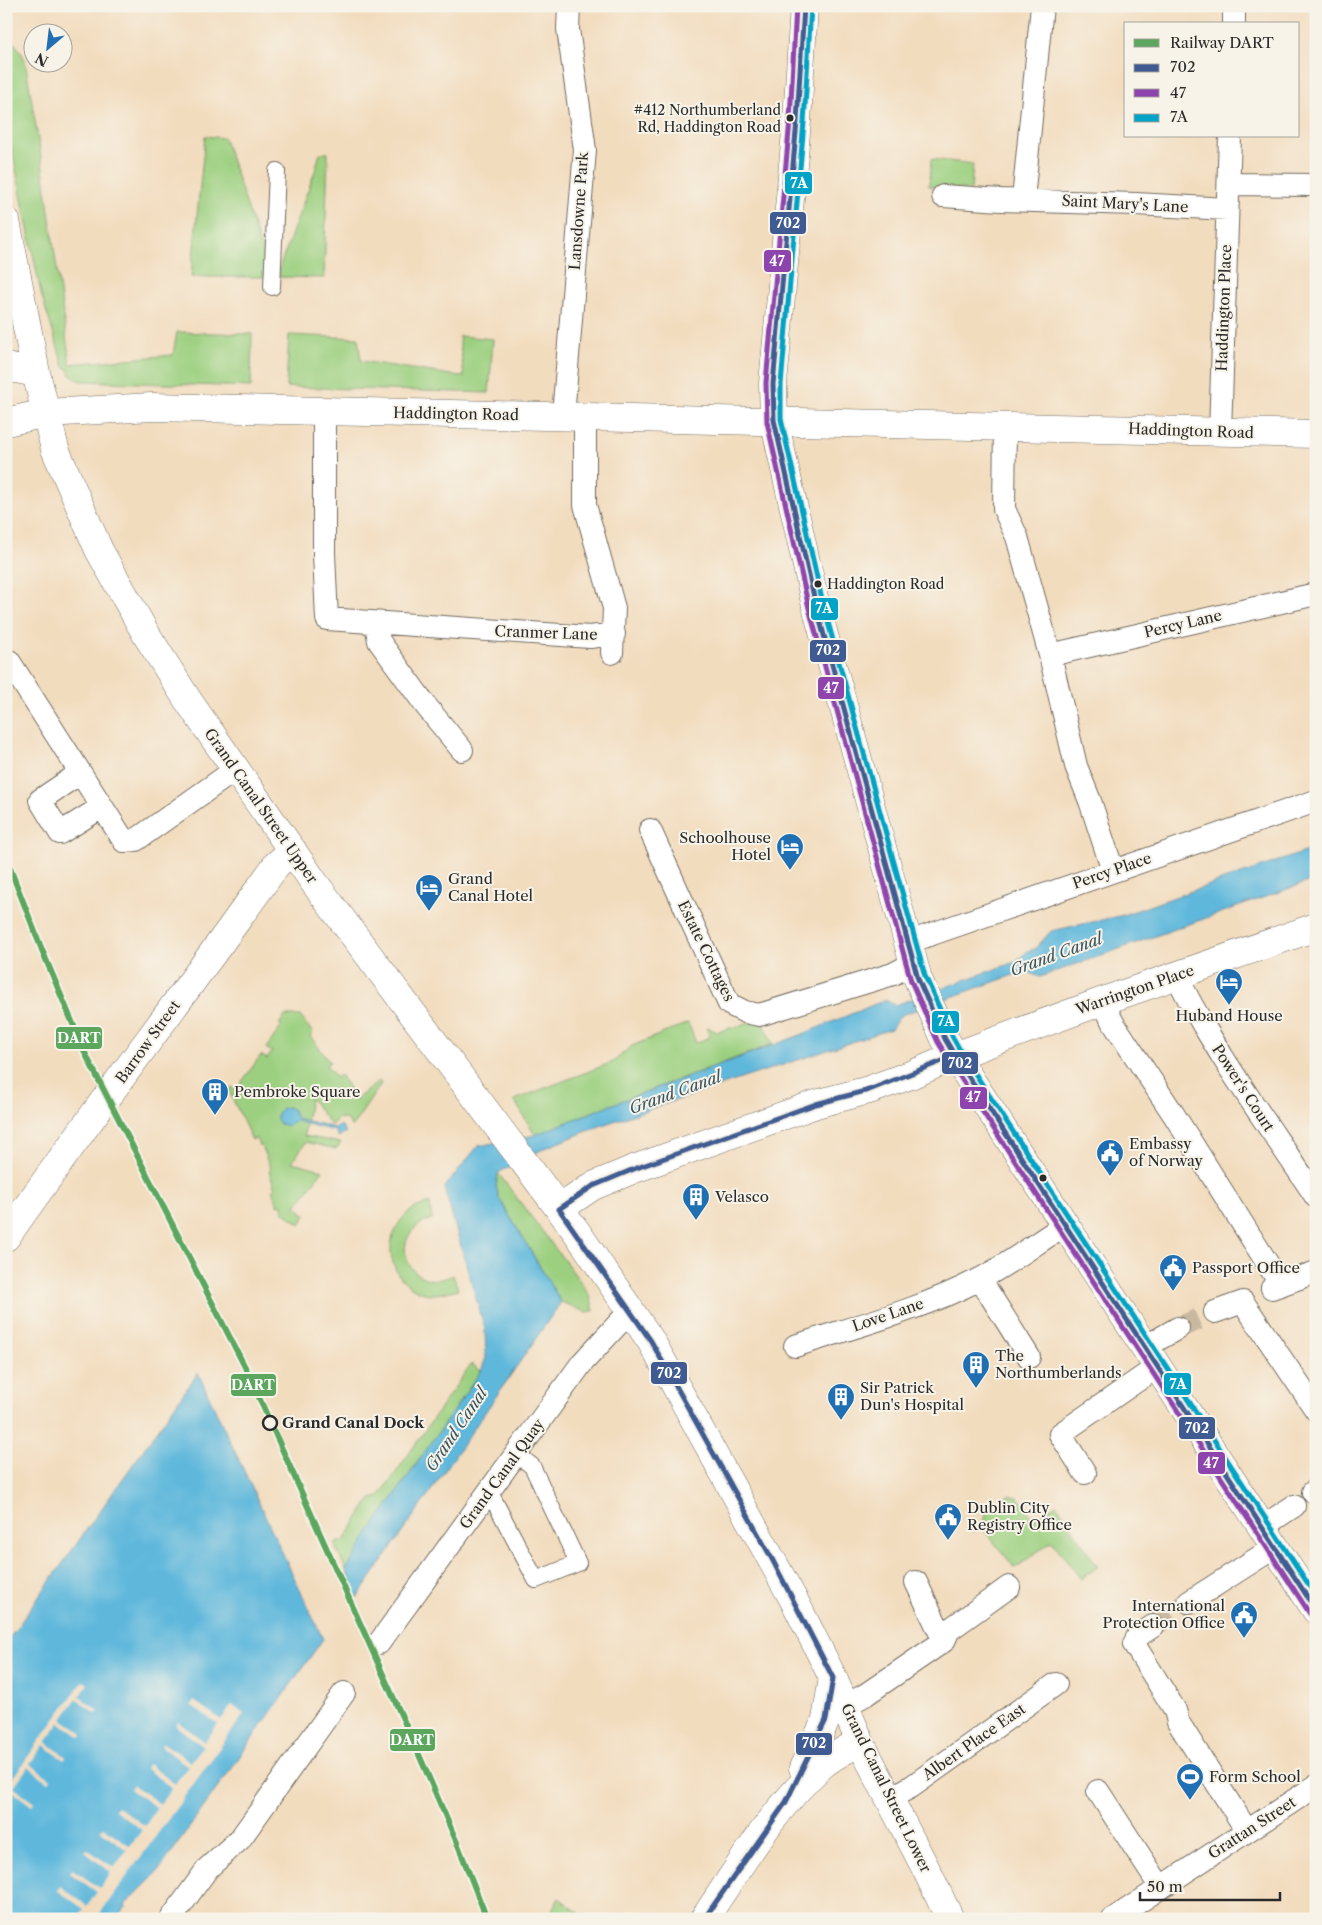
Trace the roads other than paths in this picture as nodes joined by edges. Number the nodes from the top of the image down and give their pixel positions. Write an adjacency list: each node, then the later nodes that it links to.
1 (569, 6): 19 (street, Lansdowne Park)
2 (804, 6): 20 (main road)
3 (1042, 6): 11 (street)
4 (1234, 6): 5 (street)
5 (1234, 22)
6 (1230, 138): 8 (street, Haddington Place)
7 (277, 171): 14 (street)
8 (1229, 184): 9 (street); 12 (street, Haddington Place)
9 (1316, 185)
10 (943, 196): 11 (street, Saint Mary's Lane)
11 (1023, 200): 12 (street, Saint Mary's Lane)
12 (1227, 209): 23 (street, Haddington Place)
13 (6, 221): 16 (main road, Grand Canal Street Upper)
14 (272, 288)
15 (6, 367): 16 (main road)
16 (36, 373): 18 (main road, Grand Canal Street Upper)
17 (324, 411): 18 (main road, Haddington Road); 19 (main road, Haddington Road); 26 (street, Cranmer Lane)
18 (46, 413): 21 (main road, Haddington Road); 30 (main road, Grand Canal Street Upper)
19 (574, 416): 20 (main road, Haddington Road); 26 (street, Cranmer Lane)
20 (774, 420): 22 (main road, Haddington Road); 38 (main road)
21 (6, 422)
22 (1005, 426): 23 (main road, Haddington Road); 27 (street)
23 (1220, 432): 24 (main road, Haddington Road)
24 (1316, 434)
25 (1316, 594): 27 (street, Percy Lane)
26 (376, 624): 29 (street)
27 (1050, 655): 36 (street)
28 (8, 661): 31 (street)
29 (462, 750)
30 (235, 770): 33 (street); 35 (main road, Grand Canal Street Upper)
31 (80, 774): 33 (street); 33 (street)
32 (1316, 801): 36 (street, Percy Place)
33 (102, 808)
34 (650, 830): 38 (street, Estate Cottages)
35 (293, 851): 43 (main road, Grand Canal Street Upper); 47 (main road, Barrow Street)
36 (1113, 871): 38 (street, Percy Place)
37 (1316, 927): 39 (main road, Warrington Place)
38 (914, 961): 41 (main road)
39 (1177, 975): 40 (main road, Warrington Place); 42 (street, Power's Court)
40 (1103, 1001): 41 (main road, Warrington Place); 48 (street)
41 (955, 1056): 45 (main road, Warrington Place); 46 (main road)
42 (1307, 1166): 44 (street, Power's Court)
43 (529, 1169): 45 (main road, Grand Canal Street Lower)
44 (1316, 1197)
45 (559, 1209): 50 (main road, Grand Canal Street Lower)
46 (1065, 1225): 49 (street, Love Lane); 55 (main road)
47 (6, 1237)
48 (1316, 1272)
49 (980, 1279): 53 (street, Love Lane); 54 (street)
50 (631, 1310): 57 (street, Grand Canal Quay); 69 (main road, Grand Canal Street Lower)
51 (1215, 1312): 56 (street)
52 (1178, 1328): 55 (street)
53 (795, 1346)
54 (1028, 1357)
55 (1151, 1357): 58 (street); 61 (main road)
56 (1316, 1410)
57 (516, 1454): 59 (street, Grand Canal Quay); 59 (street)
58 (1085, 1473)
59 (489, 1492): 68 (street, Grand Canal Quay)
60 (1294, 1506): 61 (street)
61 (1268, 1537): 64 (street); 65 (main road)
62 (916, 1582): 67 (street)
63 (1009, 1587): 67 (street)
64 (1189, 1602)
65 (1316, 1610)
66 (1153, 1626): 79 (street)
67 (944, 1641): 72 (street)
68 (379, 1644)
69 (833, 1678): 72 (main road, Grand Canal Street Lower); 74 (main road)
70 (1056, 1684): 77 (street, Albert Place East)
71 (344, 1693): 81 (street)
72 (845, 1706): 73 (main road, Grand Canal Street Lower)
73 (858, 1737): 74 (main road); 77 (main road, Grand Canal Street Lower); 78 (main road)
74 (803, 1768): 78 (main road)
75 (1316, 1786): 79 (street, Grattan Street)
76 (1098, 1791): 80 (street)
77 (890, 1798): 83 (main road, Grand Canal Street Lower)
78 (786, 1802): 82 (main road)
79 (1247, 1831): 80 (street, Grattan Street)
80 (1161, 1888): 84 (street, Grattan Street)
81 (171, 1919)
82 (704, 1919)
83 (950, 1919)
84 (1113, 1919)

